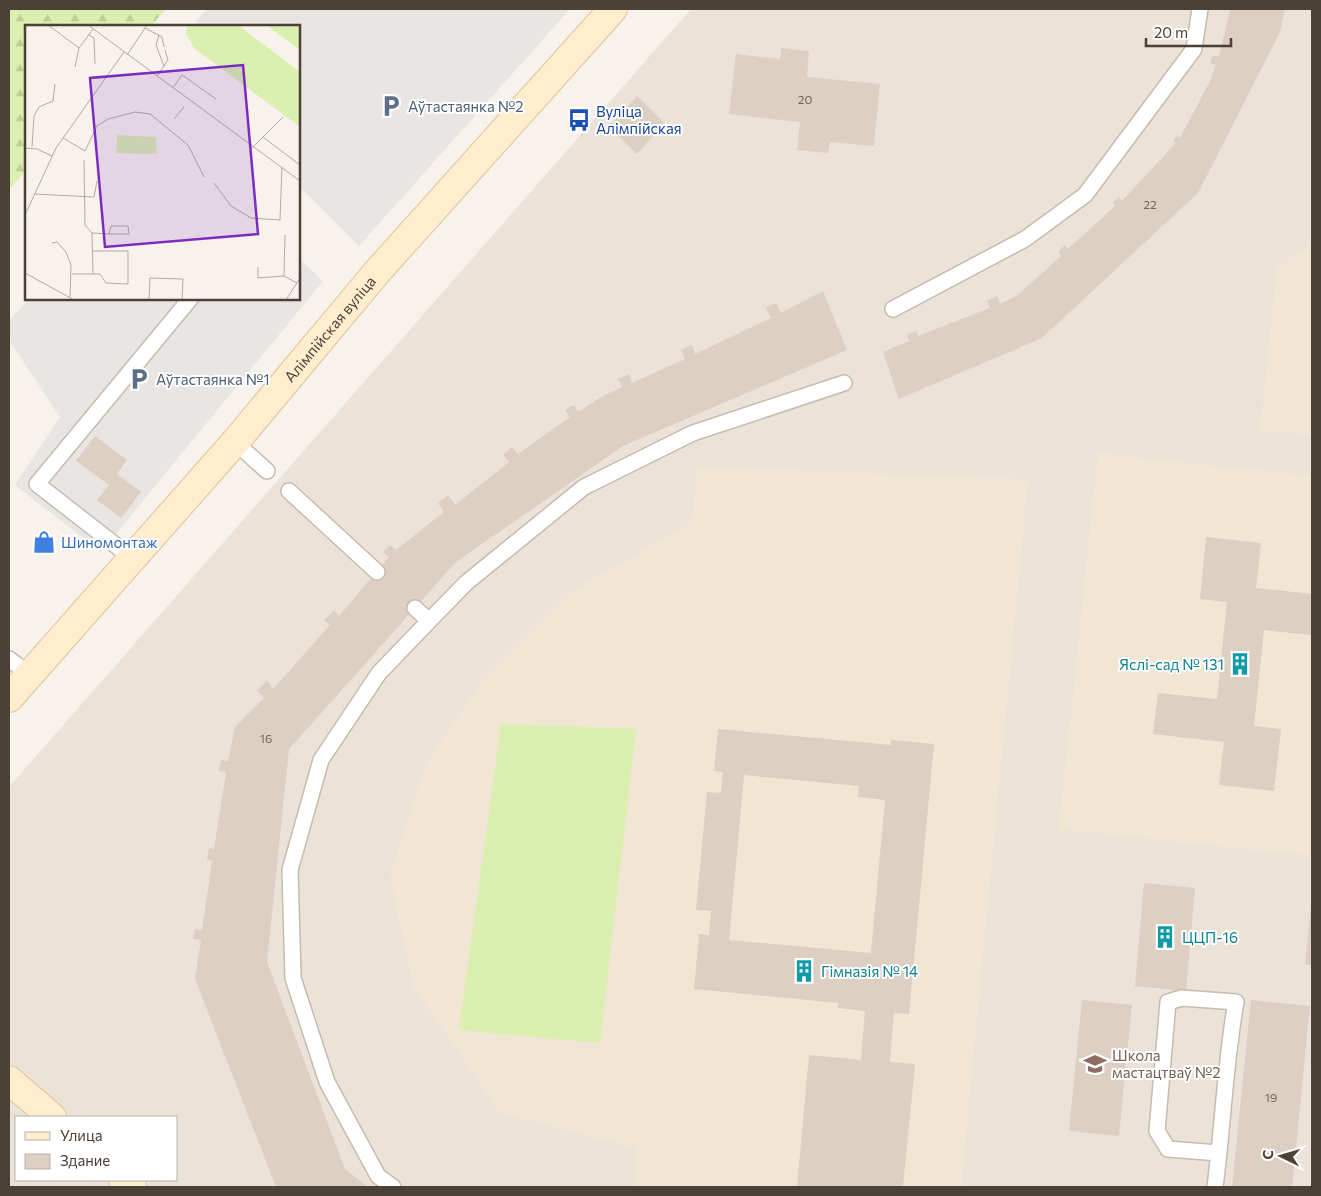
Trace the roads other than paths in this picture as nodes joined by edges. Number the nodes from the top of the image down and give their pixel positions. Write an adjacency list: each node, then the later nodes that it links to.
1 (613, 9): 6 (street, Алімпійская вуліца)
2 (1200, 9): 4 (lane)
3 (189, 300): 9 (lane)
4 (893, 309)
5 (844, 383): 12 (lane)
6 (235, 442): 7 (lane); 9 (street, Алімпійская вуліца)
7 (267, 471)
8 (289, 491): 10 (lane)
9 (132, 558): 13 (street, Алімпійская вуліца)
10 (377, 572)
11 (415, 608): 12 (lane)
12 (429, 621): 18 (lane)
13 (19, 666): 14 (street, Алімпійская вуліца)
14 (9, 698)
15 (9, 1080): 16 (street)
16 (51, 1116)
17 (1219, 1153): 17 (lane); 19 (lane)
18 (393, 1187)
19 (1215, 1187)

